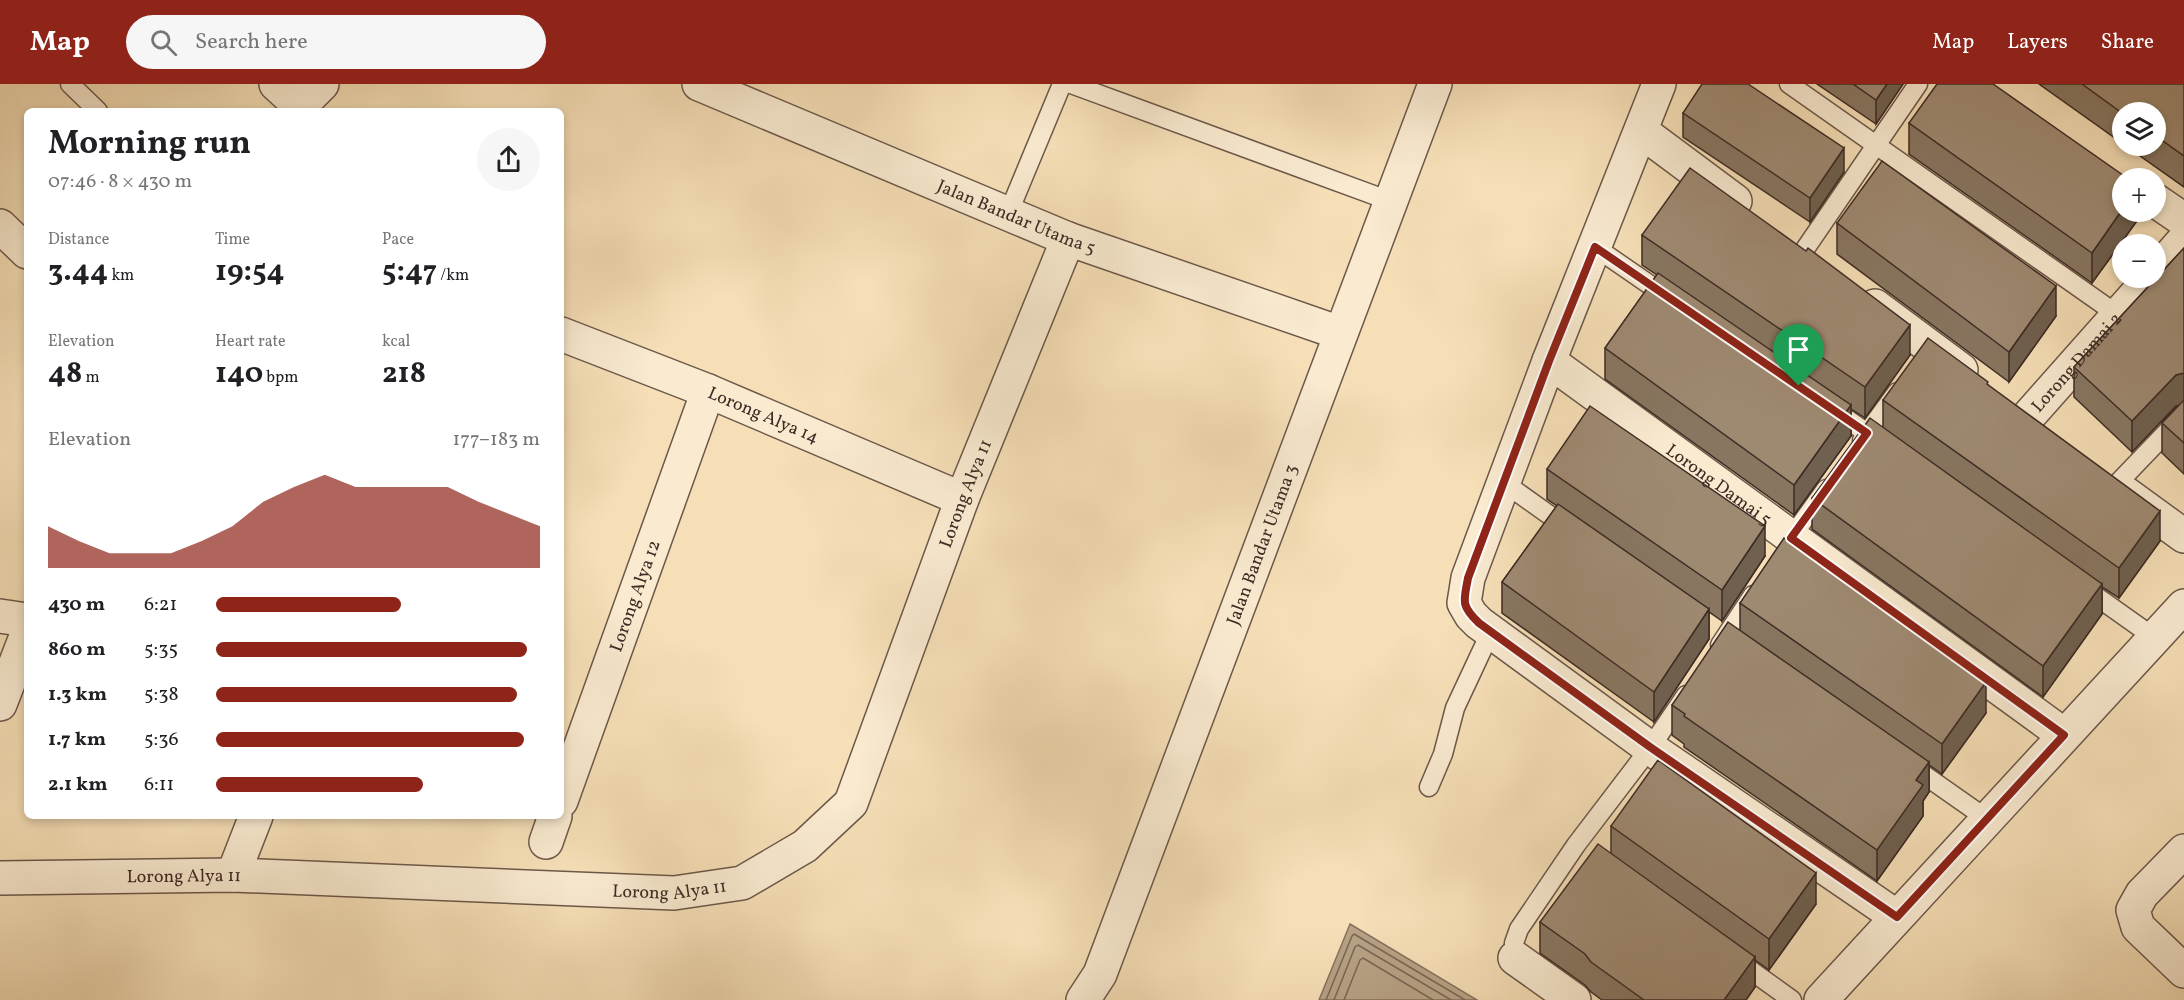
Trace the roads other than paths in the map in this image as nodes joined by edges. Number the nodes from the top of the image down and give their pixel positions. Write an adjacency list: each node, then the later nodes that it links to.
1 (70, 84): 11 (lane)
2 (276, 84): 10 (street)
3 (1062, 84): 16 (lane)
4 (1071, 84): 14 (lane)
5 (1659, 84): 12 (street)
6 (1789, 84): 13 (lane)
7 (1917, 84): 13 (lane)
8 (704, 85): 16 (street, Jalan Bandar Utama 5)
9 (1429, 85): 14 (street, Jalan Bandar Utama 3)
10 (306, 100)
11 (95, 108)
12 (1641, 131): 17 (street); 23 (street)
13 (1876, 145): 22 (lane); 28 (lane)
14 (1389, 201): 29 (street, Jalan Bandar Utama 3)
15 (2166, 208): 18 (street)
16 (1008, 214): 20 (street, Jalan Bandar Utama 5)
17 (1755, 217)
18 (2184, 220)
19 (0, 226): 24 (street)
20 (1068, 239): 29 (street, Jalan Bandar Utama 5); 45 (street, Lorong Alya 11)
21 (2184, 240): 25 (street)
22 (1794, 245): 36 (street)
23 (1595, 247): 27 (lane); 31 (street)
24 (24, 249)
25 (2166, 261)
26 (2142, 288): 28 (street, Lorong Damai 2)
27 (1683, 306)
28 (2118, 315): 36 (street, Lorong Damai 2)
29 (1340, 333): 78 (street, Jalan Bandar Utama 3)
30 (564, 335): 33 (street, Lorong Alya 14)
31 (1549, 361): 43 (street); 48 (street, Lorong Damai 5)
32 (1909, 376): 37 (lane)
33 (708, 391): 45 (street, Lorong Alya 14); 66 (street, Lorong Alya 12)
34 (1819, 400): 37 (lane)
35 (2184, 414): 44 (lane)
36 (2026, 419): 38 (street)
37 (1867, 433): 39 (lane); 40 (lane)
38 (2053, 439)
39 (1886, 447)
40 (1853, 452)
41 (2089, 466): 44 (street)
42 (1839, 471): 48 (lane)
43 (1503, 482): 46 (lane); 54 (street)
44 (2115, 486): 47 (street)
45 (962, 499): 72 (street, Lorong Alya 11)
46 (1580, 536)
47 (2184, 536)
48 (1784, 548): 62 (street, Lorong Damai 5)
49 (2068, 577): 56 (lane)
50 (1764, 578): 55 (lane)
51 (2184, 606): 56 (street)
52 (0, 616): 53 (street)
53 (24, 620)
54 (1491, 631): 63 (street); 65 (lane)
55 (1720, 634): 58 (lane); 59 (lane)
56 (2155, 638): 62 (street)
57 (24, 642): 61 (street)
58 (1744, 651)
59 (1712, 656)
60 (1694, 683): 63 (lane)
61 (0, 704)
62 (2064, 735): 68 (street)
63 (1650, 747): 69 (lane); 74 (street)
64 (1900, 758): 68 (lane)
65 (1429, 787)
66 (564, 793)
67 (255, 819): 72 (street)
68 (1988, 819): 74 (street)
69 (1576, 845): 71 (lane); 76 (lane)
70 (2184, 851): 77 (street)
71 (1595, 858)
72 (233, 875): 73 (street, Lorong Alya 11)
73 (0, 878)
74 (1897, 917): 81 (street)
75 (1717, 946): 80 (lane)
76 (1515, 958): 79 (street)
77 (2184, 971)
78 (1083, 1000)
79 (1574, 1000)
80 (1792, 1000)
81 (1821, 1000)

